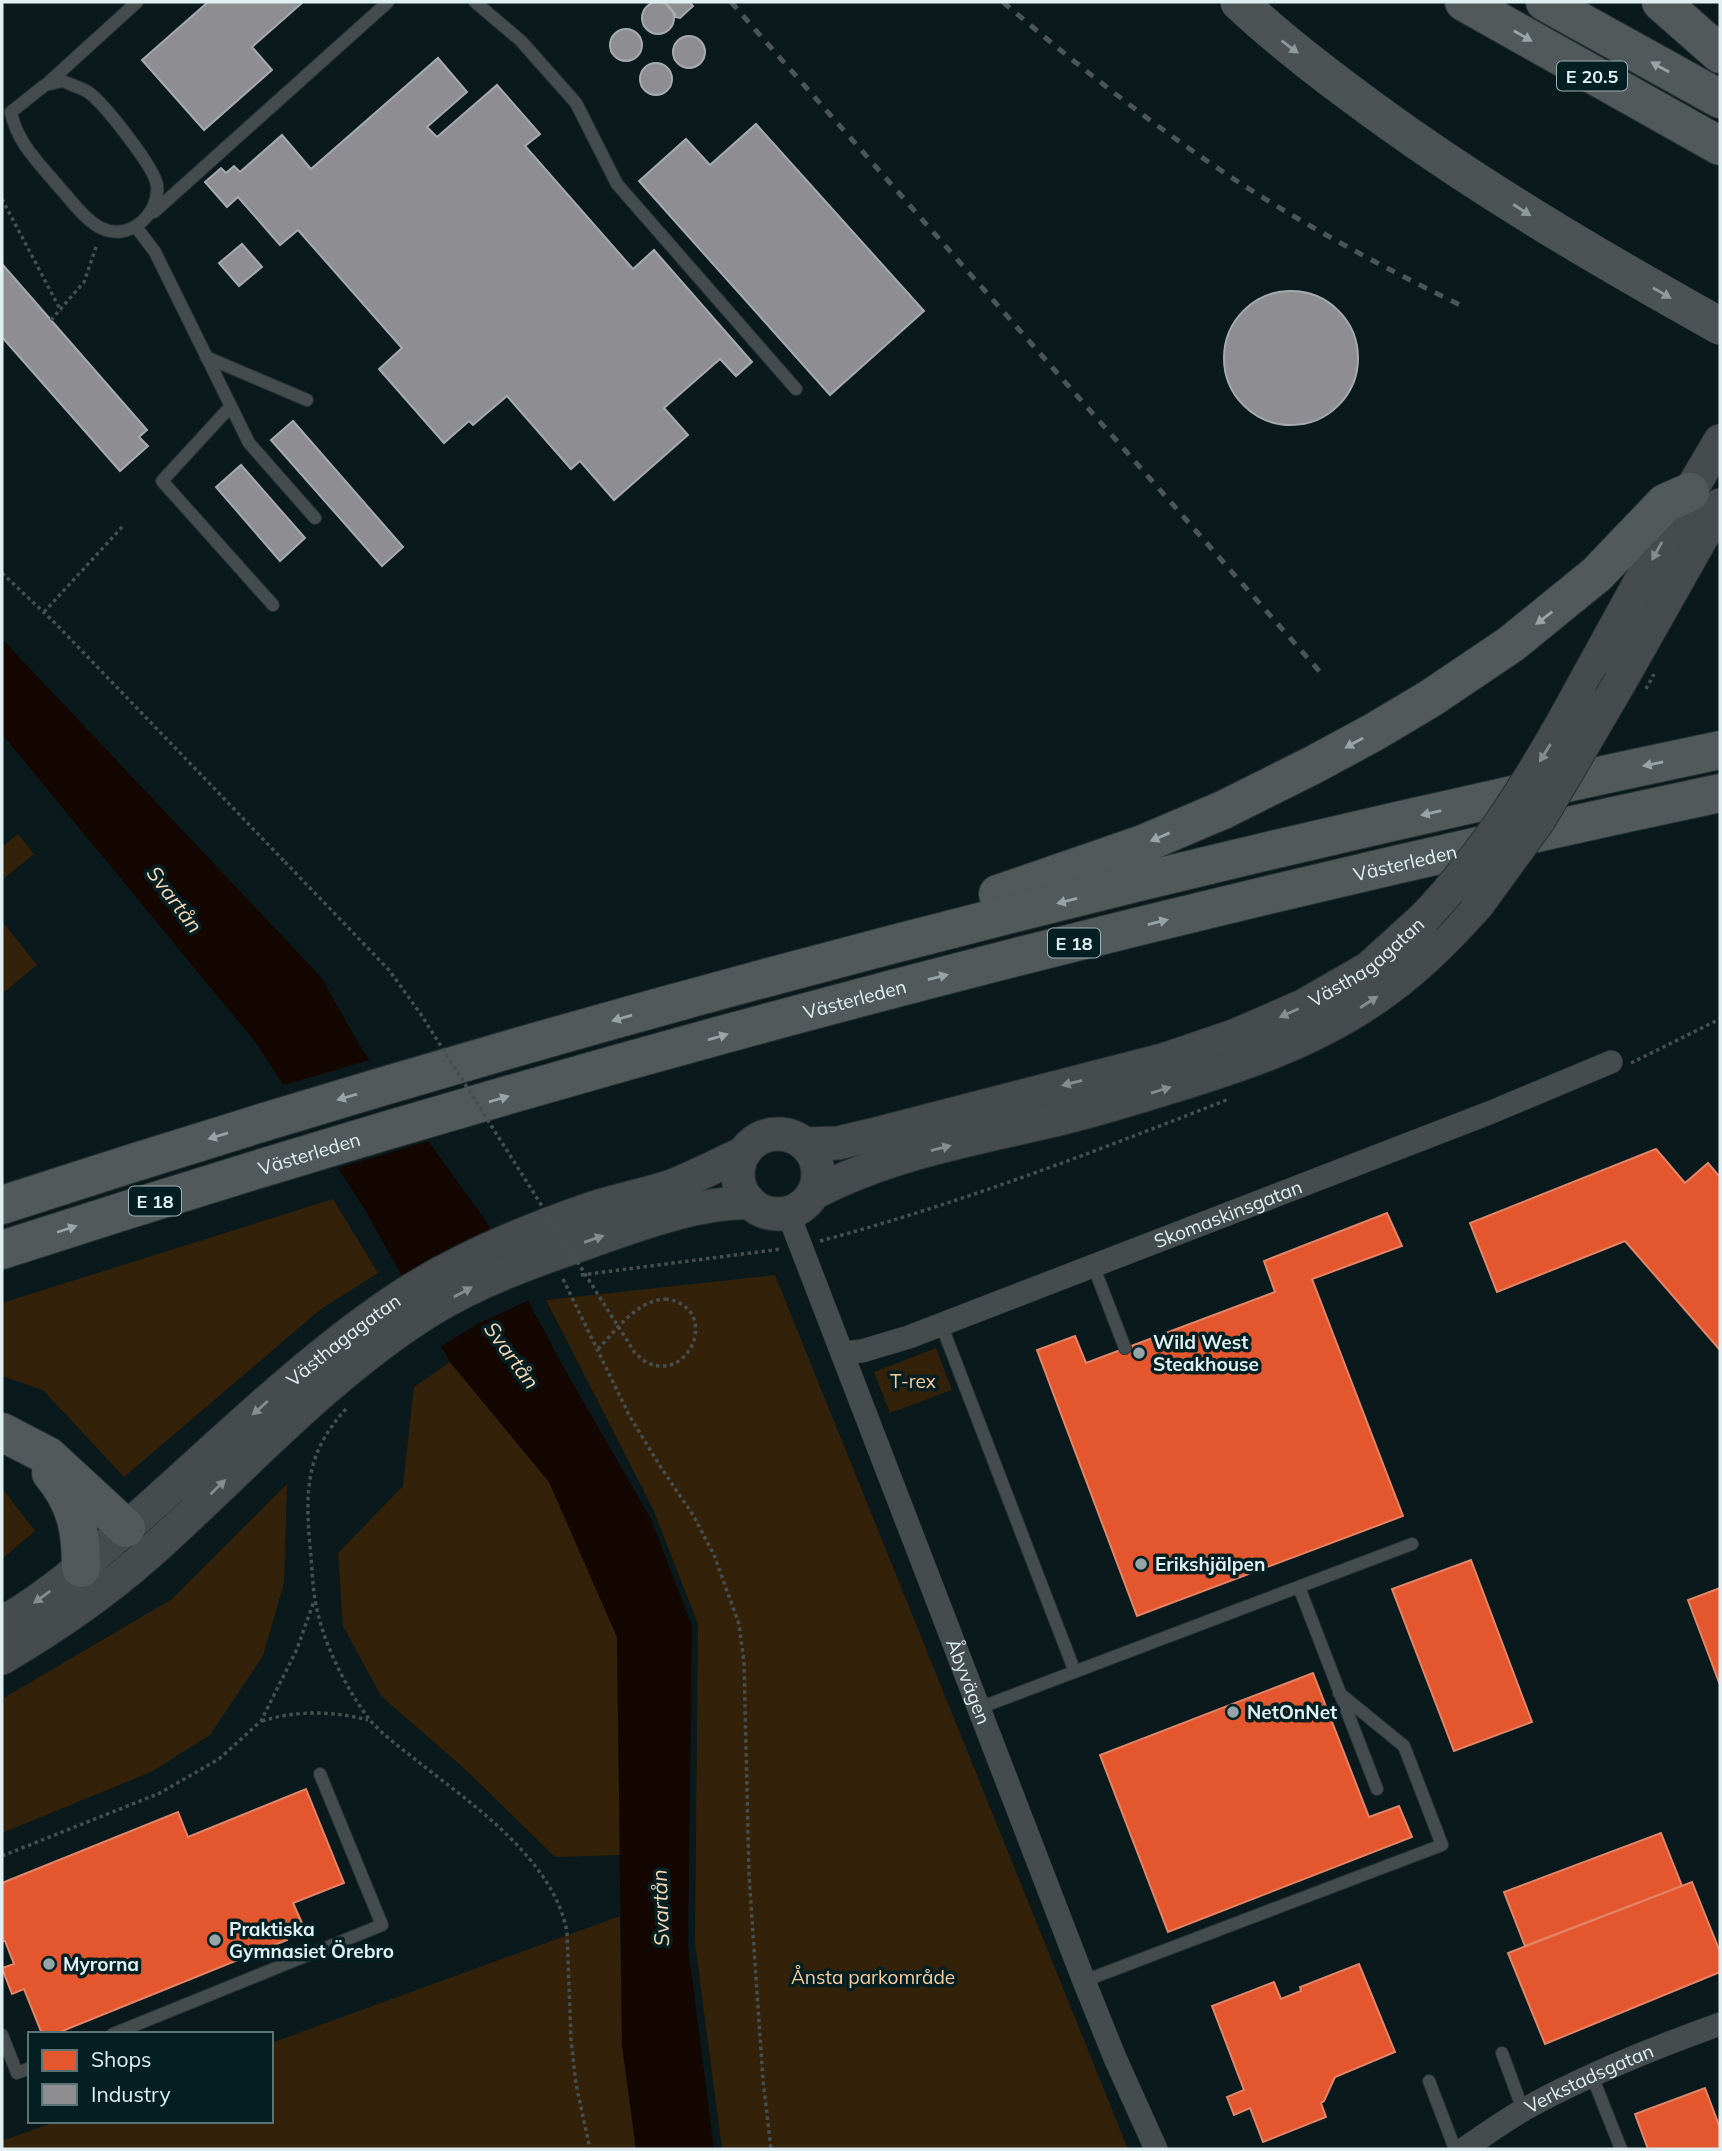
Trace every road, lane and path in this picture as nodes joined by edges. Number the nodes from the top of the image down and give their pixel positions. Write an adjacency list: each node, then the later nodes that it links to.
1 (136, 2): 9 (lane)
2 (388, 2): 14 (lane)
3 (475, 2): 21 (lane)
4 (1239, 2): 19 (main road, one-way to 19)
5 (1464, 2): 12 (highway, E 20.5, one-way to 12)
6 (1545, 2): 10 (highway, E 20.5, one-way to 6)
7 (1661, 2): 8 (highway)
8 (1720, 54)
9 (45, 85): 11 (lane); 14 (lane)
10 (1720, 99)
11 (6, 110): 16 (lane)
12 (1720, 146)
13 (2, 199): 17 (path)
14 (151, 214): 15 (lane)
15 (136, 227): 16 (lane); 20 (lane)
16 (102, 228): 17 (path)
17 (61, 311): 18 (path)
18 (51, 320)
19 (1719, 326)
20 (206, 357): 22 (lane); 23 (lane)
21 (796, 389)
22 (307, 400)
23 (230, 406): 26 (lane); 29 (lane)
24 (1720, 441): 25 (main road, Västhagagatan)
25 (1705, 498): 33 (highway, E 18, one-way to 33); 37 (main road, Västhagagatan, one-way to 37, bridge); 39 (main road, Västhagagatan, one-way to 25, bridge)
26 (315, 518)
27 (123, 526): 30 (path)
28 (2, 573): 30 (path)
29 (273, 606)
30 (44, 612): 53 (path, bridge)
31 (1720, 750): 33 (highway, E 18, one-way to 33)
32 (1720, 793): 44 (highway, Västerleden / E 18, one-way to 32)
33 (830, 959): 41 (highway, E 18, one-way to 41)
34 (1720, 1019): 35 (path)
35 (1611, 1062): 47 (street, Skomaskinsgatan)
36 (1232, 1097): 43 (path)
37 (806, 1144): 38 (main road); 39 (main road)
38 (744, 1153): 40 (main road); 45 (main road, Västhagagatan)
39 (814, 1193): 42 (main road)
40 (738, 1202): 42 (main road); 45 (main road, Västhagagatan, one-way to 40)
41 (2, 1205)
42 (788, 1213): 54 (street, Åbyvägen)
43 (811, 1243)
44 (2, 1250)
45 (522, 1250): 50 (main road, Västhagagatan)
46 (781, 1250): 48 (path)
47 (1093, 1265): 51 (street, Skomaskinsgatan); 52 (lane)
48 (585, 1274)
49 (562, 1278): 53 (path)
50 (397, 1316): 57 (main road, Västhagagatan, one-way to 57); 57 (main road, Västhagagatan, one-way to 50)
51 (942, 1324): 54 (street, Skomaskinsgatan); 64 (lane)
52 (1125, 1348)
53 (598, 1349): 82 (path)
54 (842, 1353): 66 (street, Åbyvägen)
55 (353, 1401): 61 (path)
56 (17, 1441): 57 (highway); 59 (highway)
57 (126, 1544): 59 (main road, Västhagagatan); 63 (main road, Västhagagatan)
58 (1412, 1544): 60 (lane)
59 (81, 1568): 62 (main road, Västhagagatan, one-way to 62)
60 (1299, 1587): 64 (lane); 65 (lane)
61 (314, 1599): 67 (path); 68 (path)
62 (2, 1623)
63 (2, 1658)
64 (1075, 1672): 66 (lane)
65 (1339, 1693): 70 (lane); 72 (lane)
66 (979, 1708): 72 (street, Åbyvägen)
67 (370, 1720): 68 (path); 81 (path)
68 (261, 1721): 71 (path)
69 (320, 1774): 74 (lane)
70 (1377, 1789)
71 (2, 1856)
72 (1084, 1981): 83 (street, Åbyvägen)
73 (1720, 2024): 78 (street, Verkstadsgatan)
74 (118, 2032)
75 (2, 2035): 77 (lane)
76 (1502, 2053): 80 (lane)
77 (28, 2069)
78 (1592, 2076): 80 (street, Verkstadsgatan); 86 (lane)
79 (1429, 2081): 84 (lane)
80 (1523, 2110): 85 (street, Verkstadsgatan)
81 (590, 2149)
82 (771, 2149)
83 (1156, 2149)
84 (1455, 2149)
85 (1464, 2149)
86 (1621, 2149)

